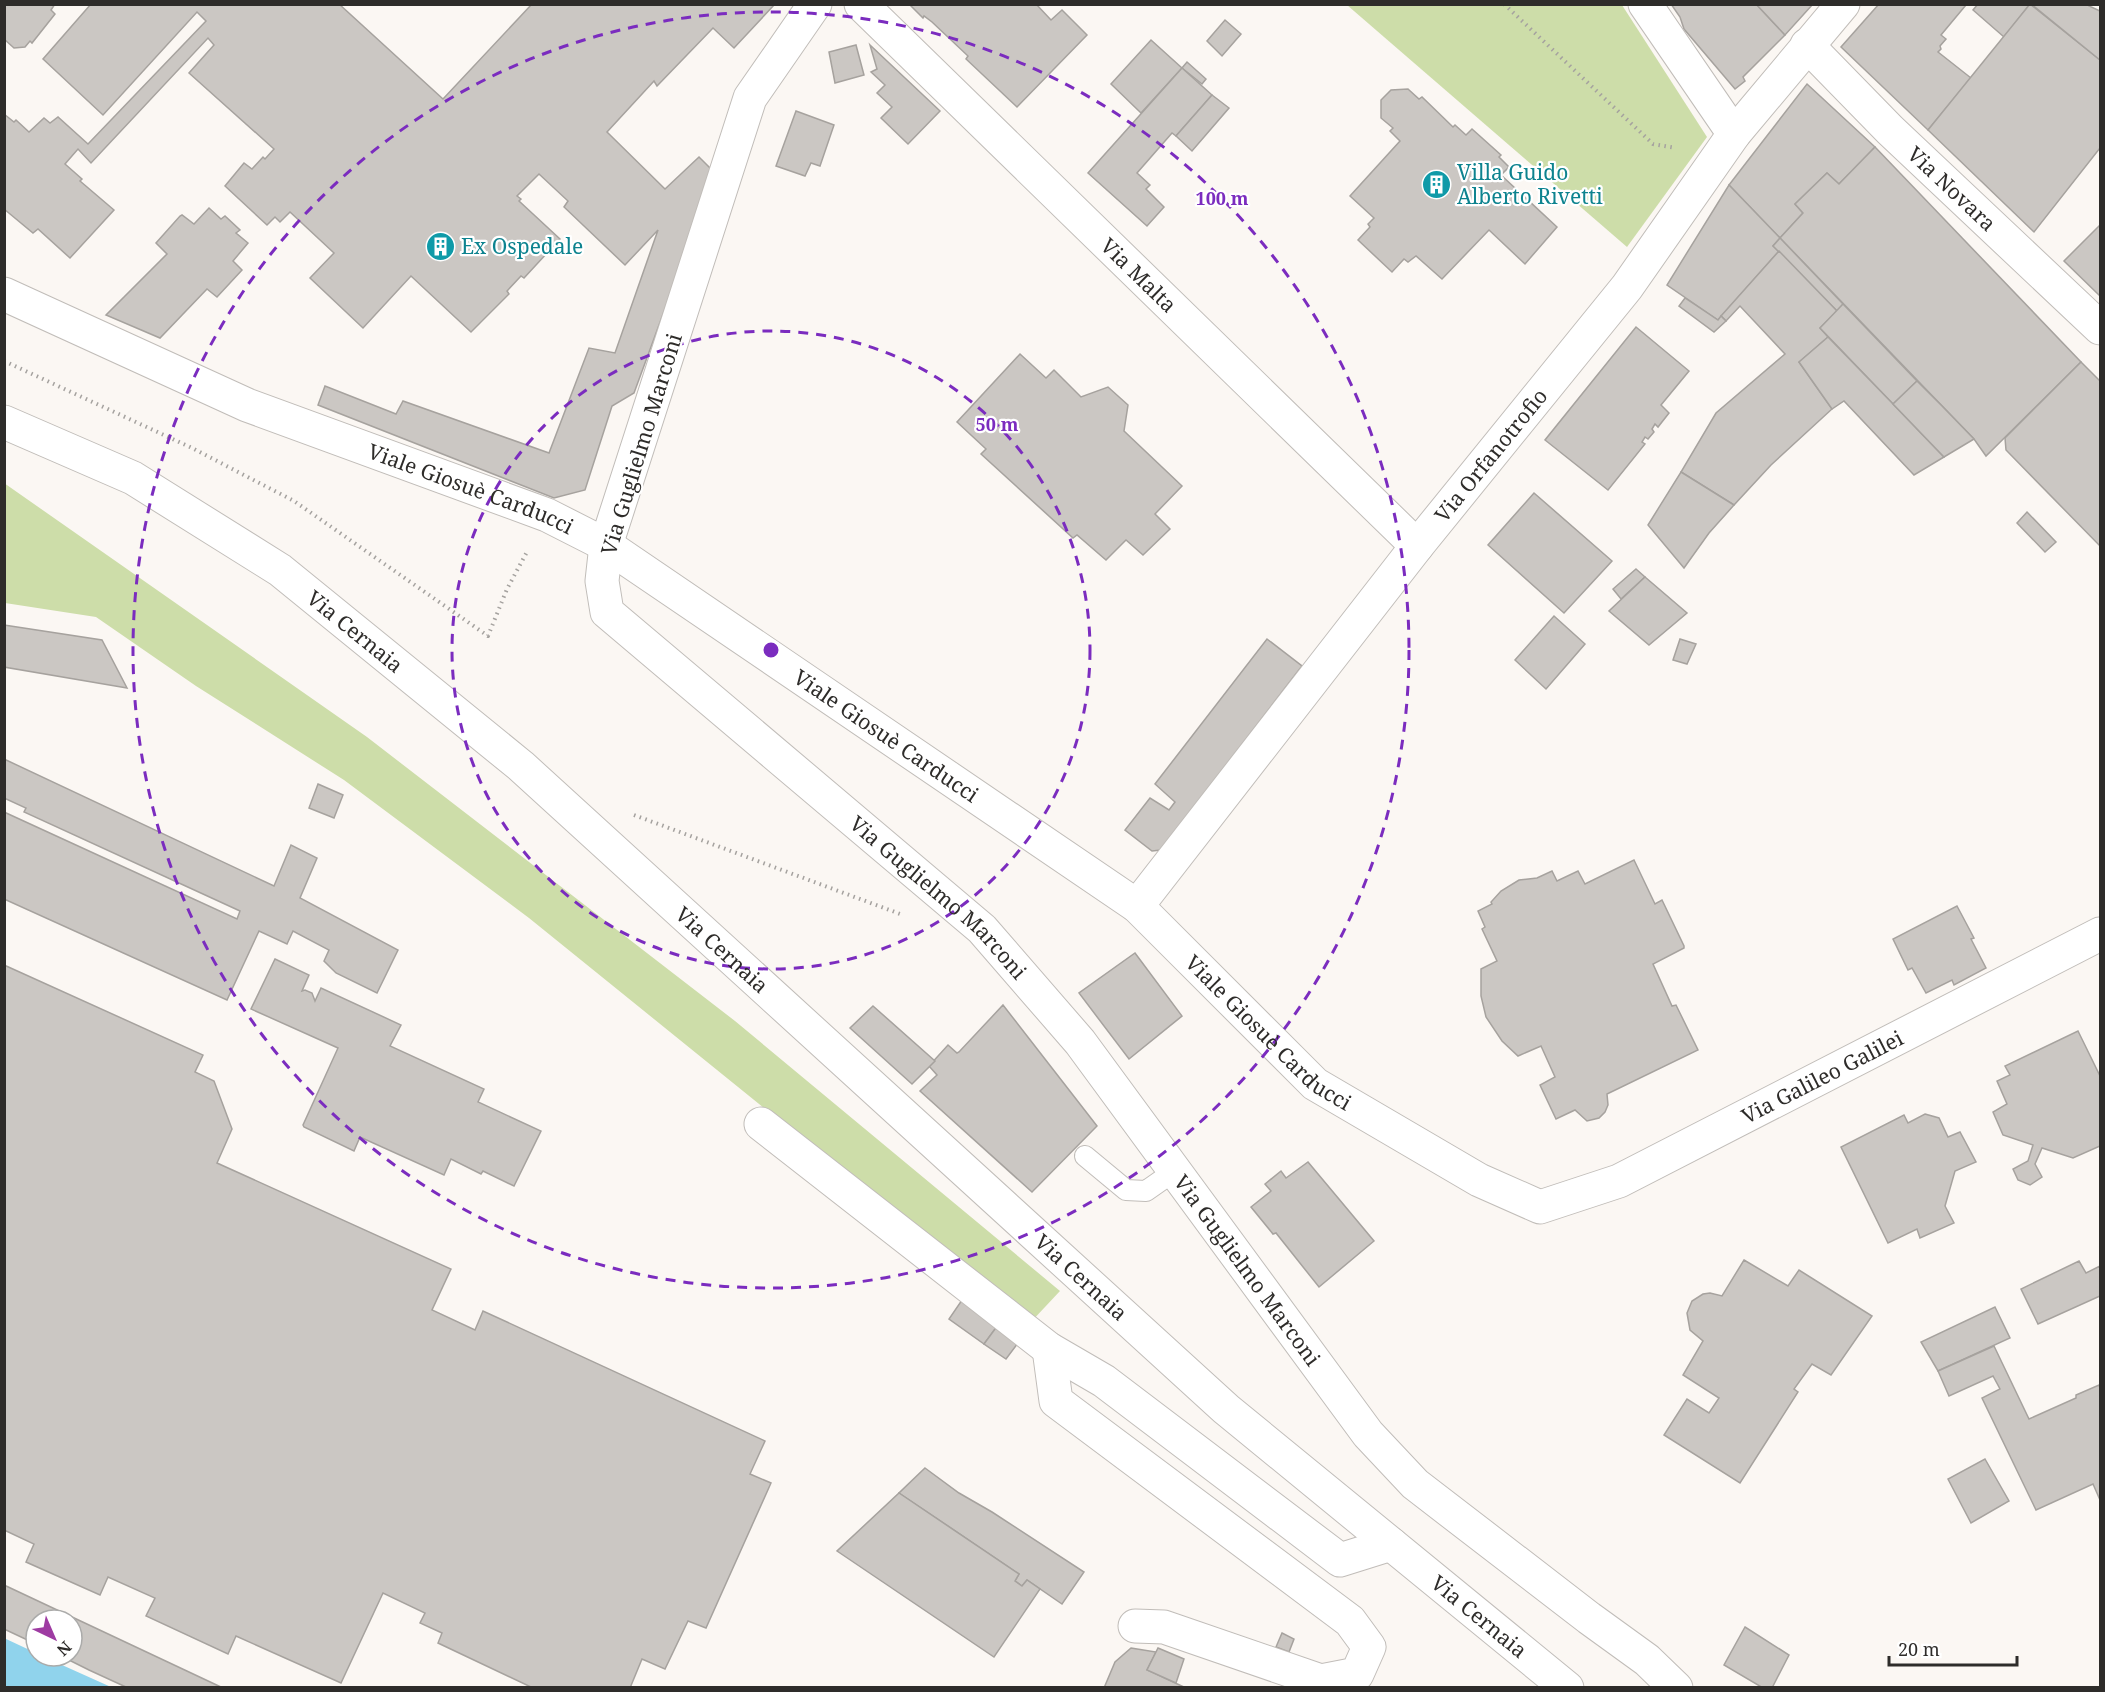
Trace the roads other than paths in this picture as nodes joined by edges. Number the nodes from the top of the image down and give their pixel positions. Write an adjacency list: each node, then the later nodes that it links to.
1 (815, 4): 10 (street, Via Guglielmo Marconi)
2 (861, 4): 11 (street, Via Malta)
3 (1645, 4): 6 (street)
4 (1843, 4): 5 (street, Via Orfanotrofio)
5 (1807, 45): 6 (street, Via Orfanotrofio); 8 (street, Via Novara)
6 (1726, 145): 11 (street, Via Orfanotrofio)
7 (4, 294): 10 (street, Viale Giosuè Carducci)
8 (2100, 328)
9 (4, 422): 19 (street, Via Cernaia)
10 (606, 545): 12 (street, Viale Giosuè Carducci); 16 (street, Via Guglielmo Marconi)
11 (1417, 546): 12 (street, Via Orfanotrofio)
12 (1137, 906): 17 (street, Viale Giosuè Carducci)
13 (2100, 934): 17 (street, Via Galileo Galilei)
14 (761, 1124): 18 (street)
15 (1085, 1156): 16 (lane)
16 (1176, 1170): 22 (street, Via Guglielmo Marconi)
17 (1540, 1207)
18 (1049, 1349): 19 (street); 20 (street)
19 (1391, 1544): 21 (street, Via Cernaia)
20 (1136, 1626)
21 (1568, 1688)
22 (1676, 1688)

